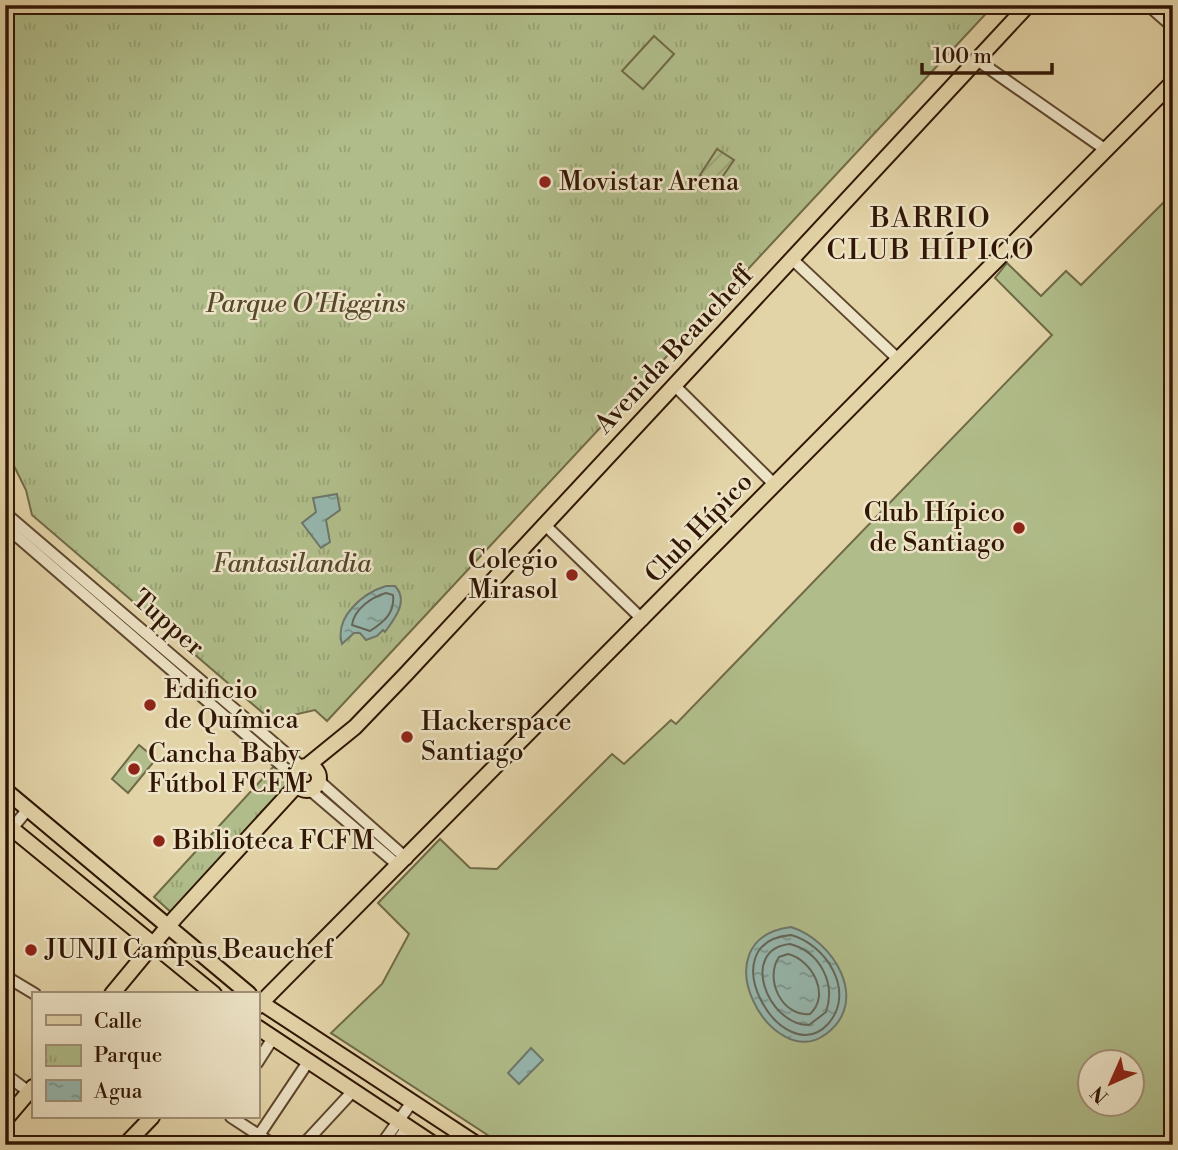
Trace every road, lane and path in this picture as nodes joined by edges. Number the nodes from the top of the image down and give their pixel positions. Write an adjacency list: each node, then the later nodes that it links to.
1 (1028, 5): 4 (main road, Avenida Beaucheff)
2 (1148, 5): 3 (street)
3 (1173, 27)
4 (977, 60): 6 (street); 7 (main road, Avenida Beaucheff)
5 (1173, 82): 6 (main road, Club Hípico)
6 (1106, 150): 8 (main road, Club Hípico)
7 (792, 258): 8 (street); 9 (main road, Avenida Beaucheff)
8 (898, 359): 10 (main road, Club Hípico)
9 (674, 385): 10 (street); 12 (main road, Avenida Beaucheff)
10 (775, 485): 14 (main road, Club Hípico)
11 (5, 513): 15 (street, Tupper)
12 (545, 525): 14 (street); 15 (main road, Avenida Beaucheff)
13 (5, 526): 15 (street, Tupper)
14 (643, 620): 19 (main road, Club Hípico)
15 (307, 777): 19 (street, Tupper); 20 (main road, Avenida Beaucheff)
16 (5, 790): 17 (main road)
17 (27, 809): 18 (street); 20 (main road)
18 (7, 829): 21 (main road)
19 (403, 862): 27 (main road, Club Hípico)
20 (170, 925): 21 (main road, Avenida Beaucheff); 26 (main road)
21 (155, 945): 24 (main road, Avenida Beaucheff); 25 (main road)
22 (5, 976): 23 (street)
23 (32, 992)
24 (114, 992)
25 (212, 992)
26 (247, 992)
27 (259, 1004): 35 (main road)
28 (259, 1028): 29 (main road)
29 (273, 1038): 30 (street); 31 (main road)
30 (259, 1060)
31 (308, 1062): 34 (main road); 40 (street)
32 (5, 1074): 33 (street)
33 (31, 1089): 38 (main road)
34 (353, 1091): 39 (main road); 43 (street)
35 (412, 1102): 39 (street); 47 (main road)
36 (151, 1118): 41 (main road)
37 (234, 1118): 40 (street)
38 (5, 1120)
39 (403, 1124): 44 (street); 45 (street); 46 (main road)
40 (259, 1135): 42 (street)
41 (125, 1145)
42 (274, 1145)
43 (303, 1145)
44 (381, 1145)
45 (394, 1145)
46 (435, 1145)
47 (478, 1145)

